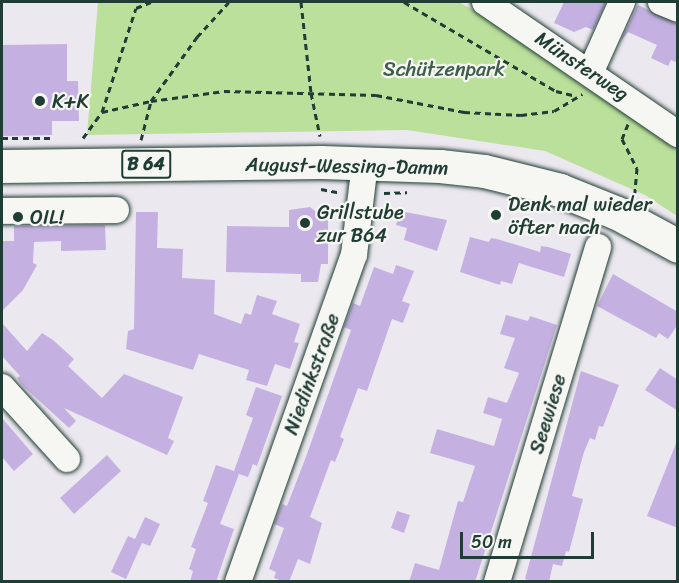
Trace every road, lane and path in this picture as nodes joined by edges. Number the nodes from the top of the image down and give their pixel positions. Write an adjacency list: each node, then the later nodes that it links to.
1 (151, 2): 14 (path)
2 (229, 2): 12 (path)
3 (301, 2): 10 (path)
4 (404, 2): 11 (path)
5 (485, 2): 9 (street, Münsterweg)
6 (622, 2): 9 (street)
7 (661, 2): 8 (street)
8 (678, 9)
9 (591, 71): 11 (path); 13 (street, Münsterweg)
10 (311, 93): 11 (path); 12 (path); 15 (path)
11 (578, 97)
12 (151, 100): 14 (path); 18 (path)
13 (635, 102): 16 (street, Münsterweg); 21 (path)
14 (102, 112): 17 (path)
15 (319, 126)
16 (678, 134)
17 (83, 138)
18 (141, 142)
19 (364, 163): 20 (main road, August-Wessing-Damm / B 64); 24 (main road, August-Wessing-Damm / B 64); 28 (street, Niedinkstraße)
20 (2, 166)
21 (634, 198)
22 (116, 210): 23 (street)
23 (2, 211)
24 (678, 246)
25 (598, 247): 29 (street, Seewiese)
26 (2, 387): 27 (street)
27 (67, 459)
28 (238, 582)
29 (497, 582)

